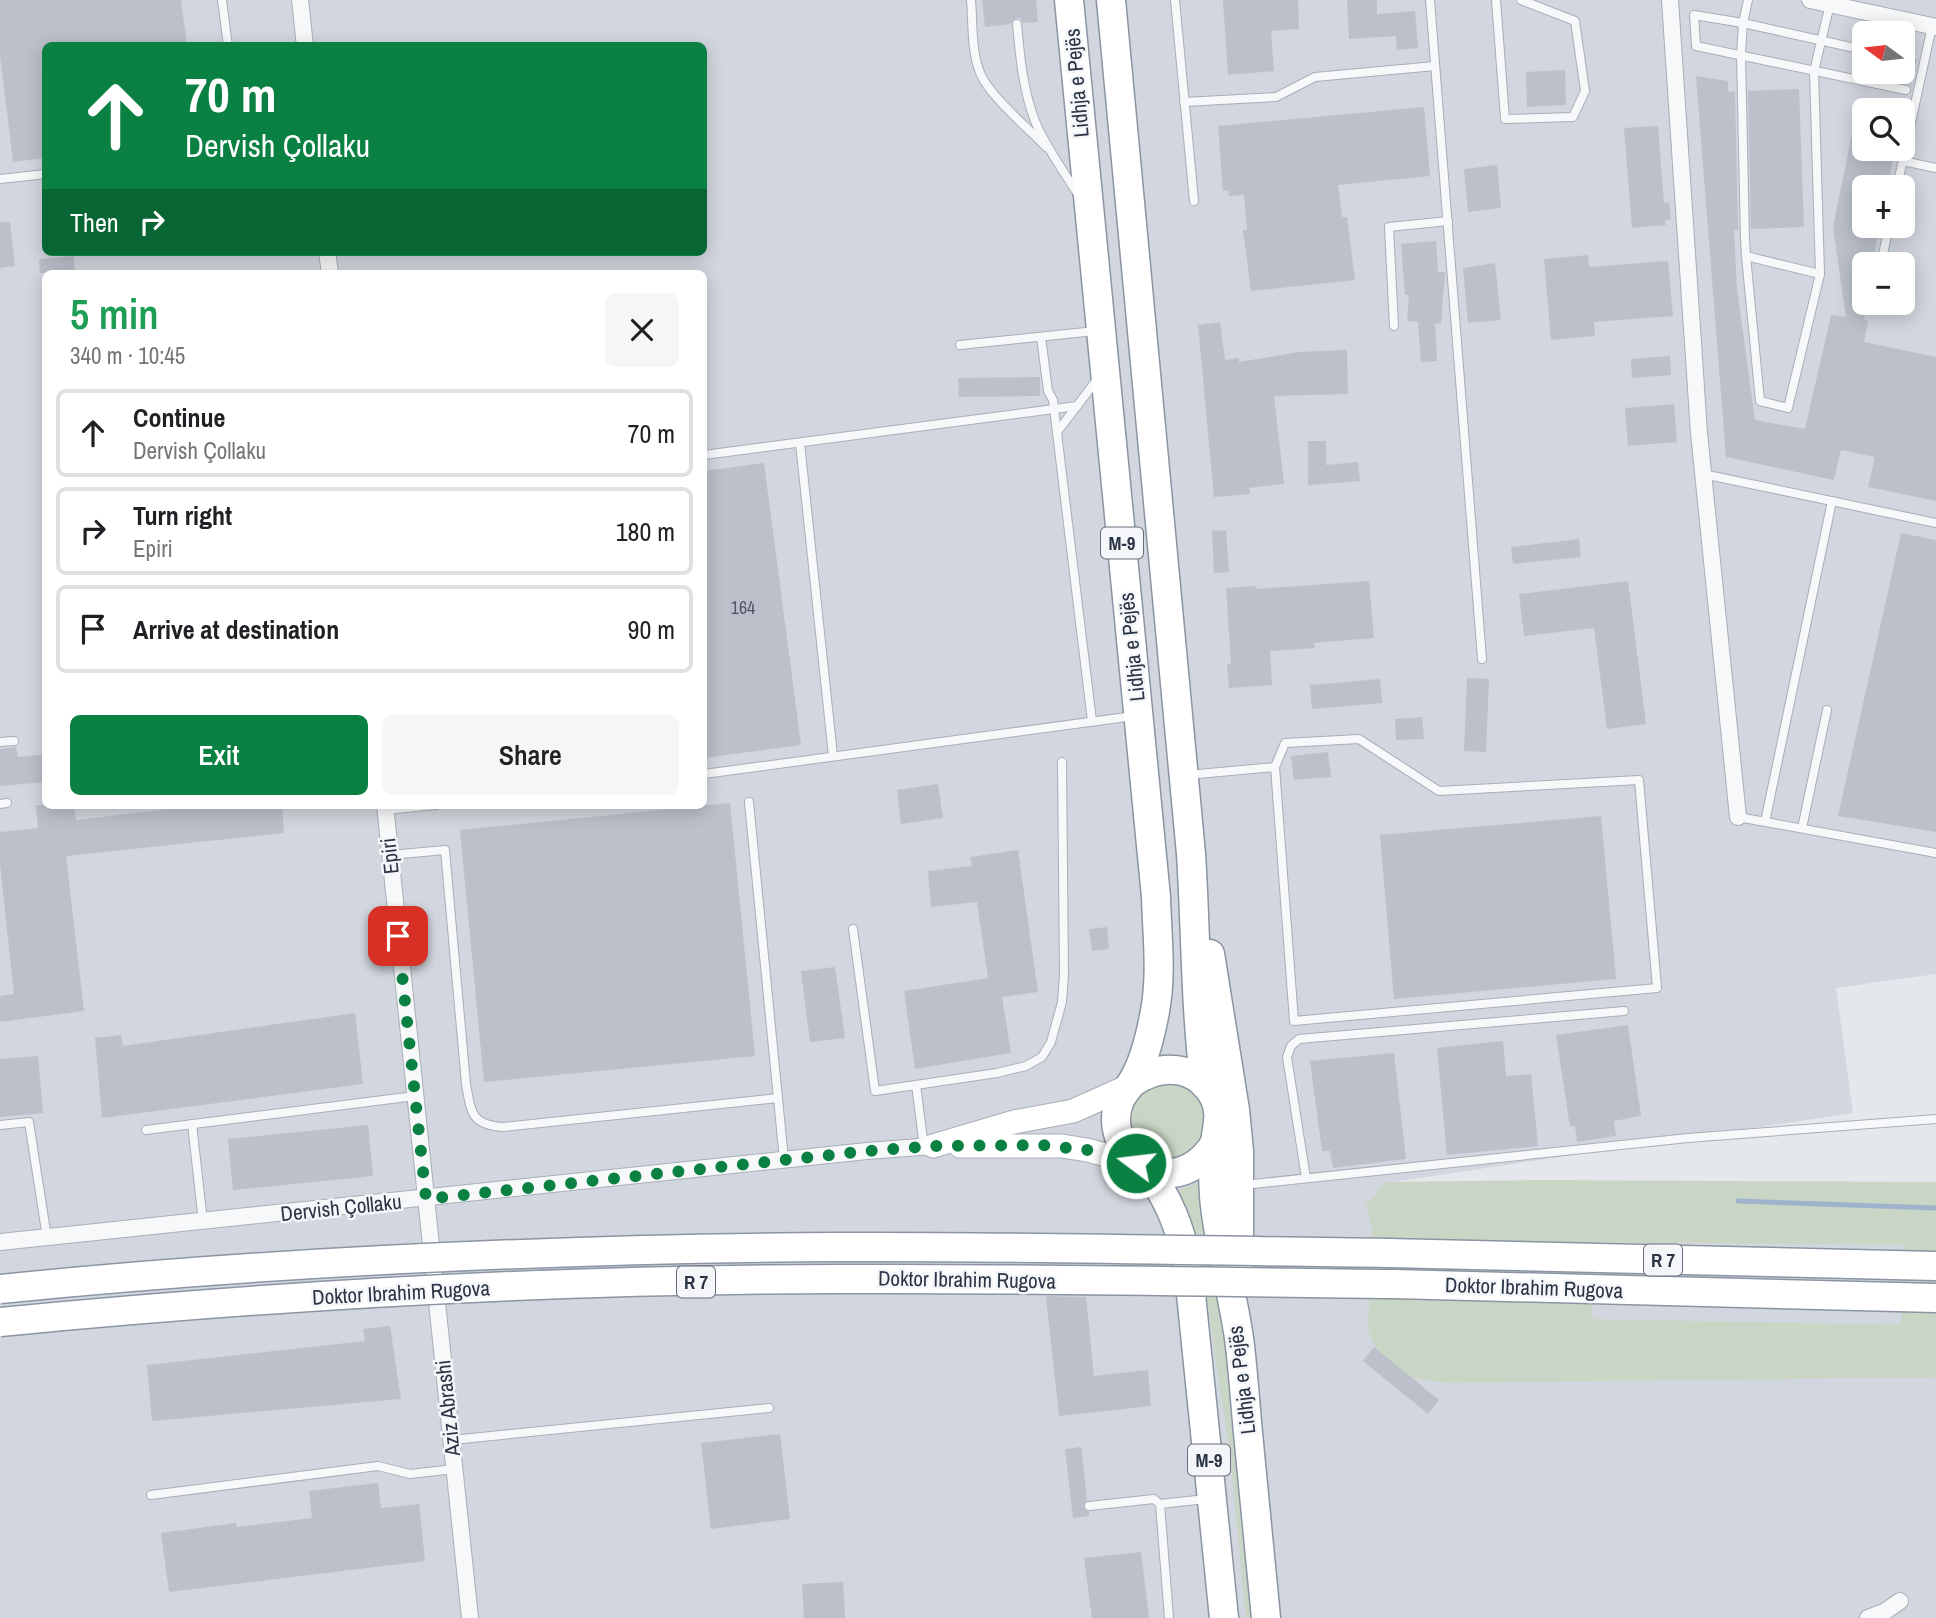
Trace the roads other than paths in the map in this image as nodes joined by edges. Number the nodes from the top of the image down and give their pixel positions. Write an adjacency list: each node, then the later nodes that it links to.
1 (222, 0): 18 (lane)
2 (300, 0): 19 (street)
3 (971, 0): 27 (lane)
4 (1069, 0): 34 (highway, Lidhja e Pejës / M-9)
5 (1111, 0): 61 (highway, Lidhja e Pejës / M-9)
6 (1175, 0): 25 (lane)
7 (1430, 0): 22 (lane)
8 (1496, 0): 9 (lane)
9 (1521, 0)
10 (1670, 0): 48 (street)
11 (1748, 0): 14 (lane)
12 (1810, 0): 13 (street)
13 (1830, 4): 16 (street); 17 (lane)
14 (1743, 23): 17 (lane); 21 (lane); 21 (lane)
15 (1017, 24): 27 (lane)
16 (1934, 26): 26 (lane)
17 (1821, 41): 20 (lane); 23 (lane)
18 (227, 42)
19 (305, 42)
20 (1852, 48)
21 (1741, 54): 23 (lane); 36 (lane)
22 (1435, 66): 25 (lane); 35 (lane)
23 (1814, 71): 24 (lane); 37 (lane)
24 (1906, 90)
25 (1184, 102): 33 (lane)
26 (1915, 109)
27 (1056, 157): 34 (lane)
28 (1903, 161): 29 (lane); 31 (lane)
29 (1936, 168)
30 (42, 174): 32 (lane)
31 (1900, 175)
32 (0, 179)
33 (1194, 201)
34 (1090, 215): 39 (highway, Lidhja e Pejës / M-9)
35 (1448, 221): 38 (lane); 51 (lane)
36 (1746, 256): 37 (lane); 37 (lane)
37 (1820, 274)
38 (1394, 326)
39 (1101, 330): 40 (lane); 42 (highway, Lidhja e Pejës / M-9)
40 (1041, 337): 41 (lane); 44 (lane)
41 (960, 345)
42 (1105, 369): 43 (lane); 53 (highway, Lidhja e Pejës / M-9)
43 (1077, 407): 44 (lane); 45 (lane)
44 (1054, 409): 45 (lane); 46 (lane)
45 (1057, 432): 54 (lane)
46 (800, 443): 47 (lane); 57 (lane)
47 (707, 455)
48 (1703, 474): 49 (lane); 64 (street)
49 (1832, 501): 50 (lane); 65 (lane)
50 (1936, 523)
51 (1482, 659)
52 (1827, 710): 66 (lane)
53 (1138, 716): 54 (lane); 72 (highway, Lidhja e Pejës / M-9)
54 (1092, 721): 57 (lane)
55 (13, 741): 56 (lane)
56 (0, 742)
57 (833, 756): 60 (lane)
58 (1062, 762): 73 (lane)
59 (1275, 768): 59 (lane); 61 (lane)
60 (707, 774)
61 (1184, 775): 68 (highway, Lidhja e Pejës / M-9)
62 (749, 802): 76 (lane)
63 (385, 809): 69 (street, Epiri)
64 (1738, 817): 65 (lane)
65 (1765, 822): 66 (lane)
66 (1801, 828): 67 (lane)
67 (1936, 853)
68 (1191, 854): 74 (highway, Lidhja e Pejës / M-9); 86 (highway)
69 (390, 855): 75 (street, Epiri); 76 (lane)
70 (853, 929): 73 (lane)
71 (1624, 1011): 85 (lane)
72 (1130, 1084): 74 (highway); 82 (street); 84 (highway, Lidhja e Pejës)
73 (916, 1085): 82 (lane)
74 (1205, 1085): 81 (highway, Lidhja e Pejës)
75 (415, 1096): 78 (lane); 87 (street, Epiri)
76 (778, 1098): 83 (lane)
77 (1936, 1118): 85 (lane)
78 (192, 1124): 80 (lane); 88 (lane)
79 (0, 1125): 89 (lane)
80 (146, 1130)
81 (1215, 1143): 84 (highway); 95 (highway, Lidhja e Pejës / M-9)
82 (928, 1147): 83 (street, Dervish Çollaku); 84 (street)
83 (784, 1160): 87 (street, Dervish Çollaku)
84 (1141, 1166): 100 (highway, Lidhja e Pejës / M-9)
85 (1306, 1178): 86 (lane)
86 (1240, 1185): 95 (highway)
87 (426, 1199): 88 (street, Dervish Çollaku); 97 (street, Aziz Abrashi)
88 (203, 1222): 89 (street, Dervish Çollaku)
89 (47, 1238): 90 (street, Dervish Çollaku)
90 (0, 1242)
91 (1936, 1266): 92 (highway, Doktor Ibrahim Rugova / R 7, bridge)
92 (0, 1289)
93 (1936, 1298): 94 (highway, Doktor Ibrahim Rugova / R 7, bridge)
94 (0, 1322)
95 (1239, 1338): 107 (highway, Lidhja e Pejës / M-9)
96 (769, 1408): 97 (lane)
97 (451, 1440): 98 (street, Aziz Abrashi)
98 (454, 1469): 99 (lane); 104 (street, Aziz Abrashi)
99 (151, 1495)
100 (1213, 1498): 101 (lane); 106 (highway, Lidhja e Pejës / M-9)
101 (1160, 1504): 102 (lane); 105 (lane)
102 (1089, 1506)
103 (1900, 1601): 108 (street)
104 (470, 1618)
105 (1169, 1618)
106 (1224, 1618)
107 (1266, 1618)
108 (1868, 1618)

